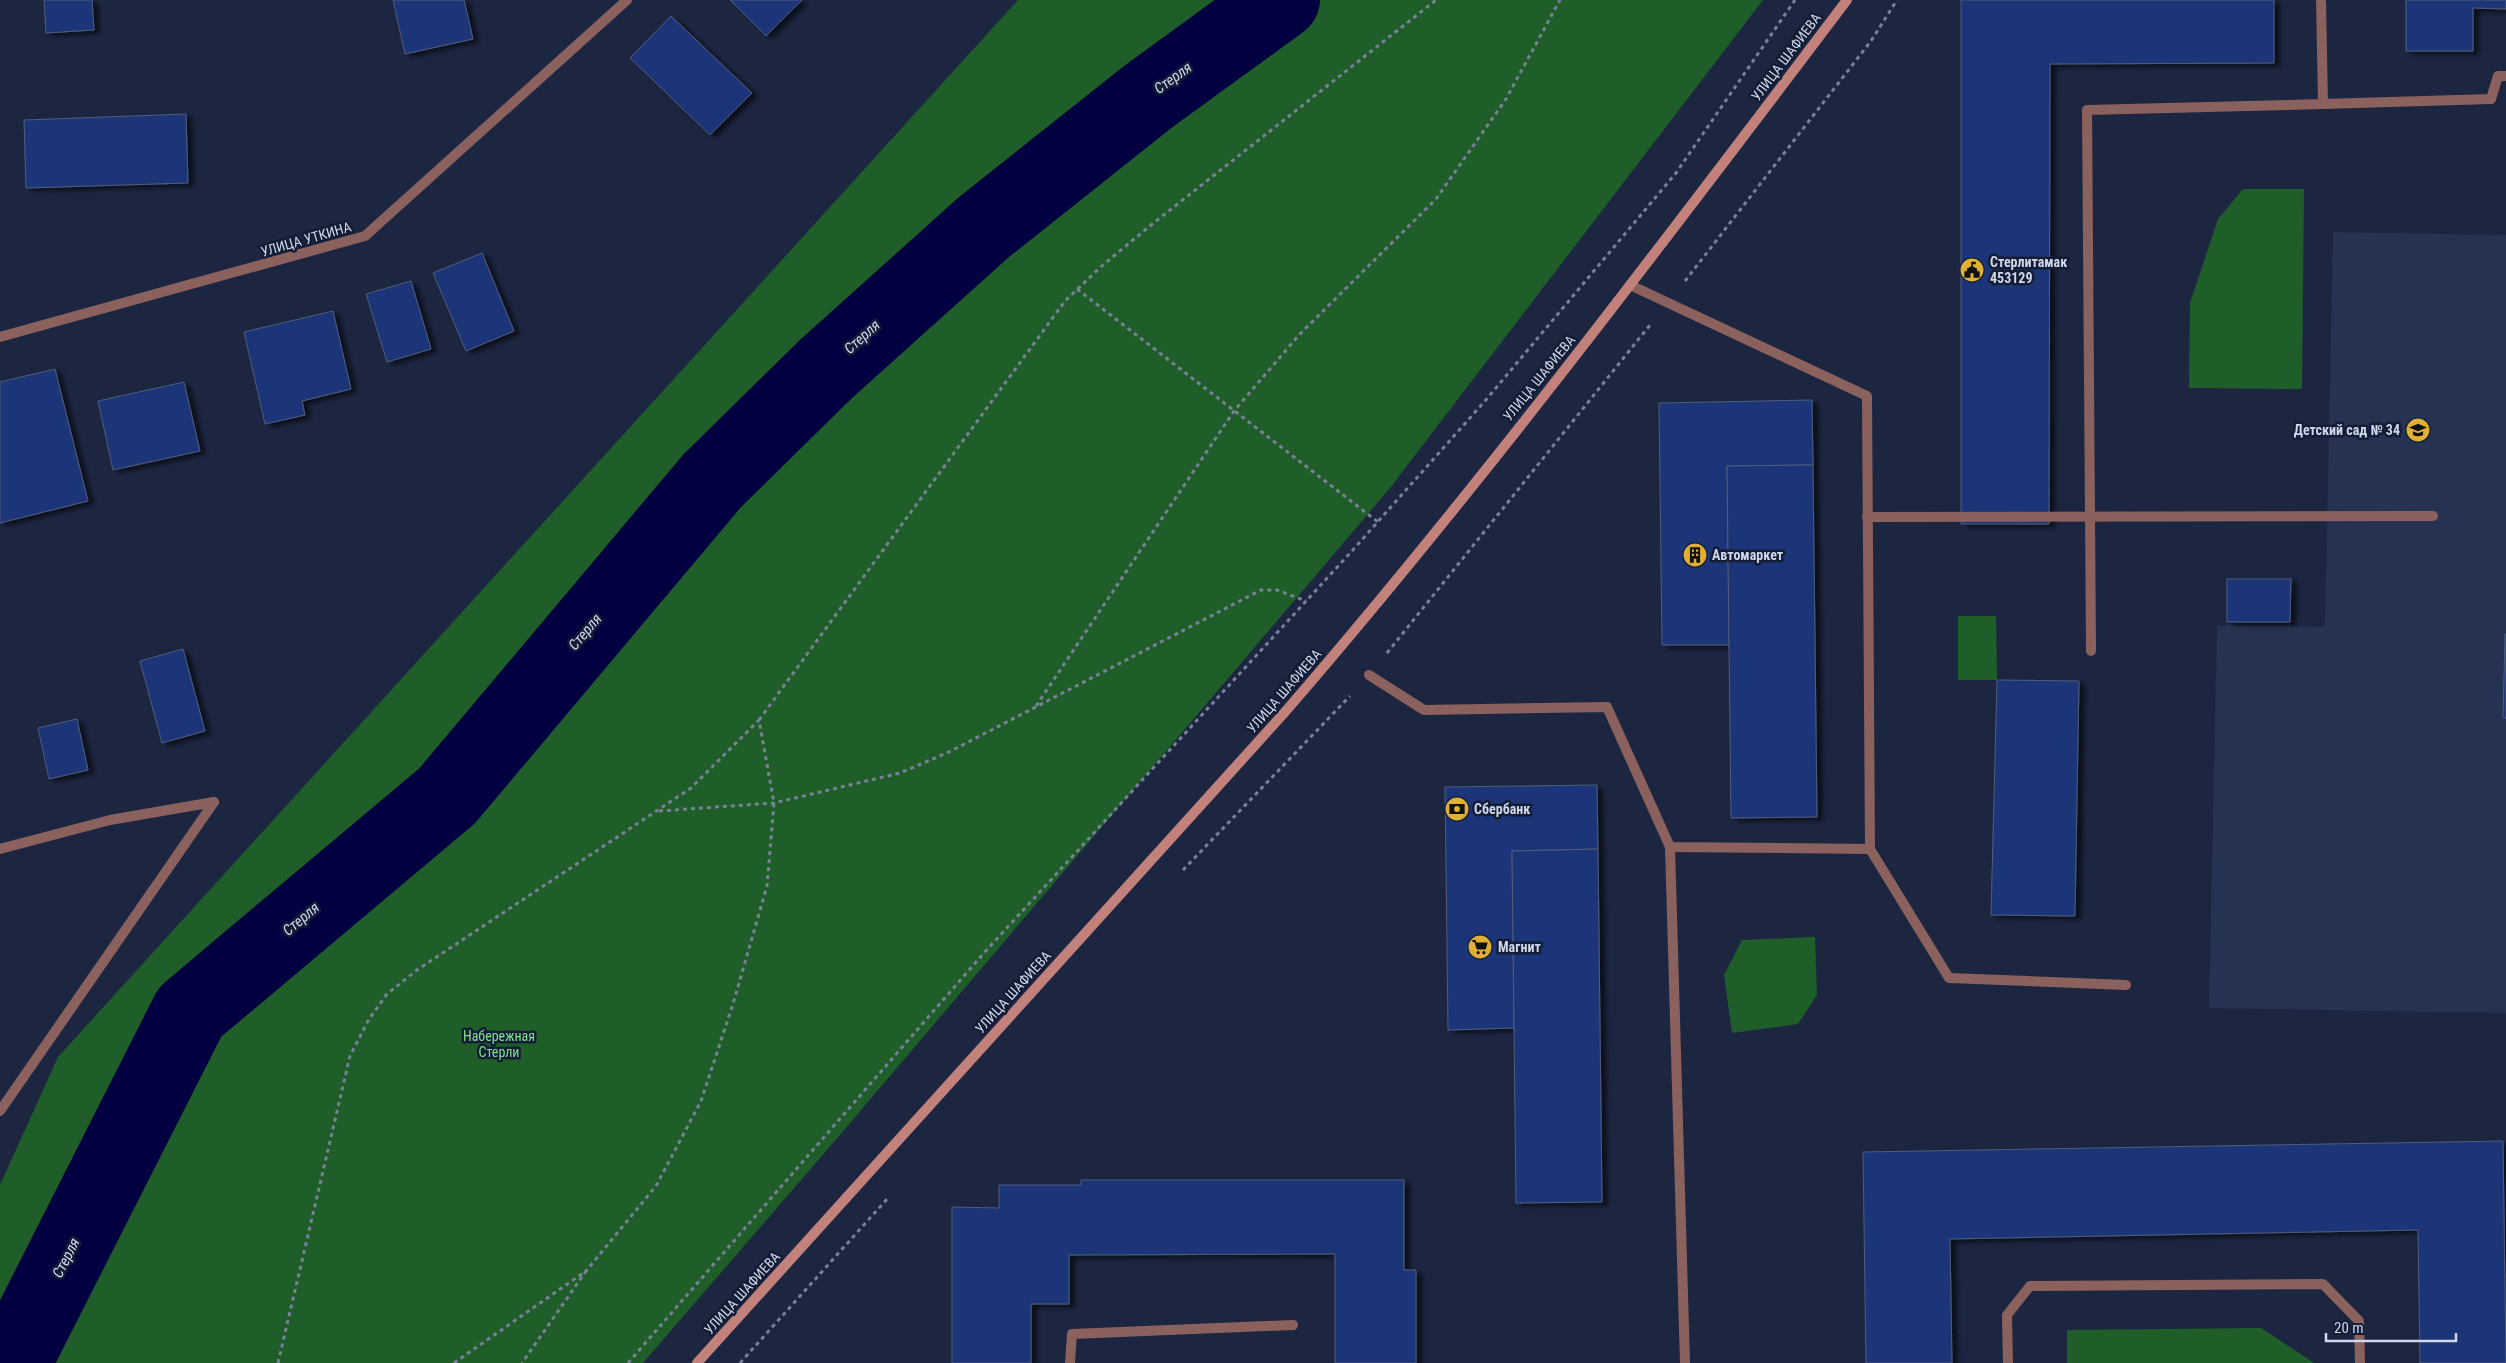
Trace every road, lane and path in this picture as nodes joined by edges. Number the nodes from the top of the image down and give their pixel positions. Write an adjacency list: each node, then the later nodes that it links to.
1 (628, 0): 11 (street, УЛИЦА УТКИНА)
2 (1436, 0): 10 (path)
3 (1560, 0): 12 (path)
4 (1795, 0): 16 (path)
5 (1847, 0): 9 (street, УЛИЦА ШАФИЕВА)
6 (2321, 0): 8 (street)
7 (2506, 76): 8 (street)
8 (2323, 104): 13 (street)
9 (1630, 286): 15 (street); 35 (street, УЛИЦА ШАФИЕВА)
10 (1077, 290): 12 (path); 21 (path)
11 (0, 337)
12 (1234, 411): 16 (path); 20 (path)
13 (2091, 516): 14 (street); 15 (street); 18 (street)
14 (2433, 516)
15 (1867, 517): 26 (street)
16 (1378, 522): 17 (path)
17 (1306, 601): 20 (path); 34 (path)
18 (2091, 651)
19 (1369, 675): 24 (street)
20 (1036, 706): 22 (path)
21 (759, 720): 22 (path); 23 (path)
22 (774, 802): 23 (path); 29 (path)
23 (659, 811): 31 (path)
24 (1670, 847): 26 (street); 37 (street)
25 (0, 849): 28 (street)
26 (1870, 849): 27 (street)
27 (2126, 985)
28 (0, 1111)
29 (586, 1271): 32 (path); 33 (path)
30 (1293, 1325): 36 (street)
31 (278, 1363)
32 (454, 1363)
33 (522, 1363)
34 (628, 1363)
35 (697, 1363)
36 (1070, 1363)
37 (1685, 1363)
38 (2008, 1363): 39 (street)
39 (2360, 1363)

